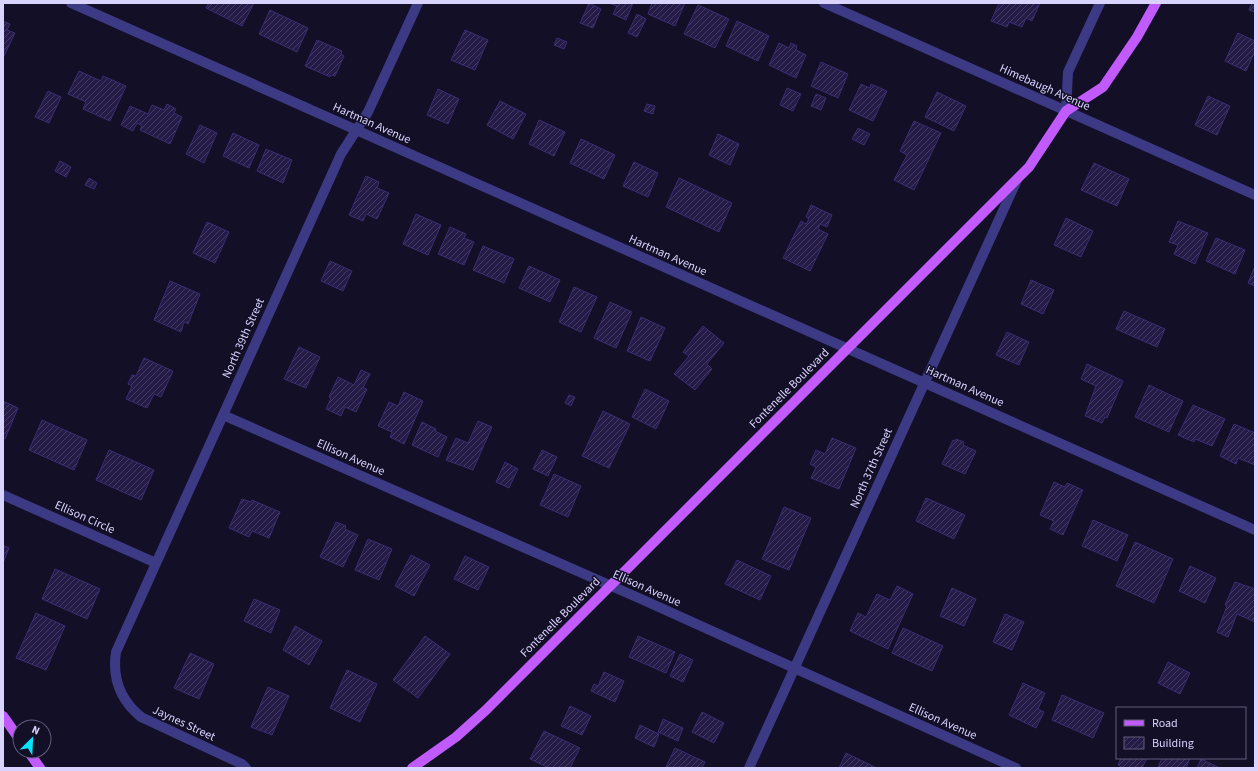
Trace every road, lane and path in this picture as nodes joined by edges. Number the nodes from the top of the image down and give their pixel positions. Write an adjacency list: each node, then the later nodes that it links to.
1 (71, 3): 7 (street, Hartman Avenue)
2 (418, 3): 7 (street, North 39th Street)
3 (824, 3): 6 (street, Himebaugh Avenue)
4 (1100, 3): 6 (street)
5 (1156, 3): 6 (main road, Fontenelle Boulevard)
6 (1066, 111): 8 (main road, Fontenelle Boulevard); 9 (street, Himebaugh Avenue)
7 (355, 130): 10 (street, Hartman Avenue); 12 (street, North 39th Street)
8 (1017, 180): 10 (main road, Fontenelle Boulevard); 11 (street, North 37th Street)
9 (1255, 195)
10 (846, 349): 11 (street, Hartman Avenue); 16 (main road, Fontenelle Boulevard)
11 (924, 382): 14 (street, Hartman Avenue); 17 (street, North 37th Street)
12 (223, 415): 15 (street, North 39th Street); 16 (street, Ellison Avenue)
13 (3, 495): 15 (street, Ellison Circle)
14 (1255, 530)
15 (156, 562): 18 (street, North 39th Street)
16 (609, 585): 17 (street, Ellison Avenue); 24 (main road, Fontenelle Boulevard)
17 (794, 668): 25 (street, North 37th Street); 26 (street, Ellison Avenue)
18 (119, 691): 23 (street, Jaynes Street)
19 (3, 716): 20 (main road)
20 (12, 729)
21 (34, 759): 22 (main road)
22 (40, 768)
23 (246, 768)
24 (412, 768)
25 (749, 768)
26 (1016, 768)

